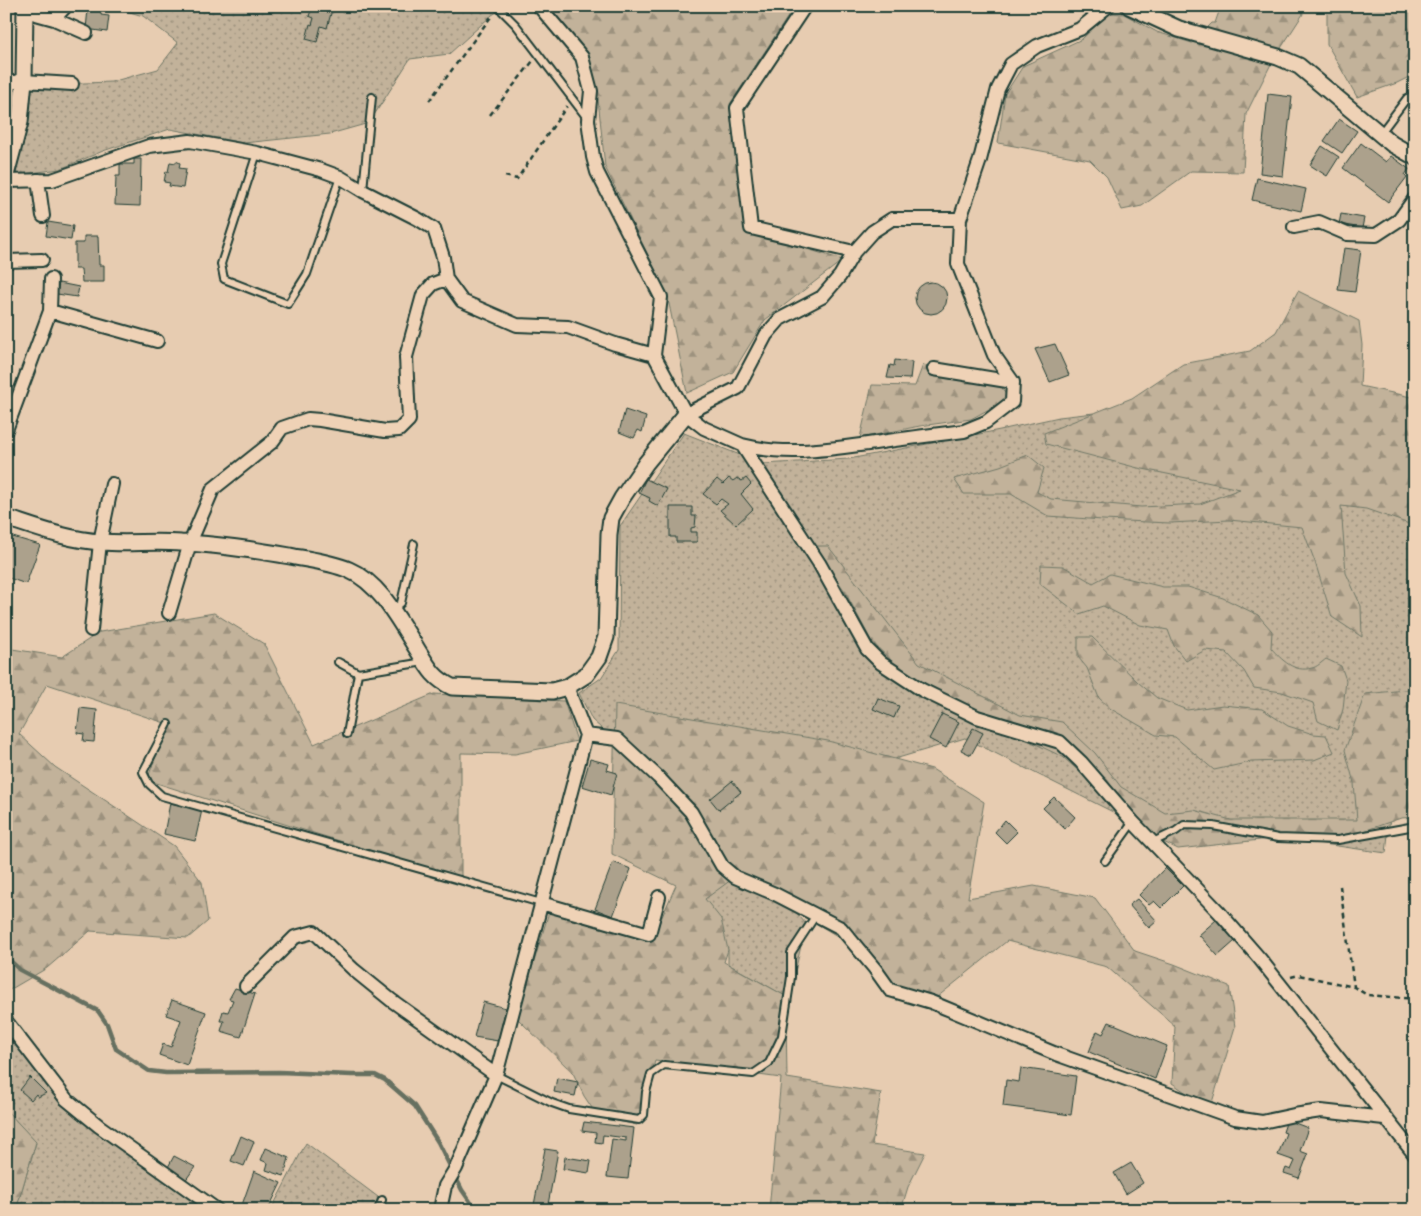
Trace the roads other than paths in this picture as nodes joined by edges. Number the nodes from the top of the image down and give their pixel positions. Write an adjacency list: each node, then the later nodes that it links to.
1 (66, 6): 8 (street)
2 (539, 6): 15 (street)
3 (805, 6): 28 (street)
4 (1108, 6): 26 (street)
5 (1129, 6): 16 (street)
6 (498, 7): 15 (lane)
7 (25, 9): 8 (street); 10 (street)
8 (54, 19): 9 (street)
9 (86, 34)
10 (24, 81): 11 (street); 12 (street); 19 (street)
11 (6, 83)
12 (72, 84)
13 (1415, 96): 16 (lane)
14 (372, 97): 23 (lane)
15 (588, 120): 35 (street)
16 (1380, 134): 18 (street)
17 (257, 153): 20 (street); 20 (lane); 21 (street)
18 (1415, 157)
19 (6, 175)
20 (340, 178): 23 (street)
21 (38, 180): 22 (street); 25 (street)
22 (6, 181)
23 (363, 191): 32 (street)
24 (1415, 198): 27 (street)
25 (43, 216)
26 (960, 219): 28 (street); 37 (street)
27 (1294, 227)
28 (854, 252): 38 (street)
29 (42, 260): 30 (street)
30 (6, 261)
31 (51, 279): 33 (street)
32 (446, 279): 35 (street); 44 (street)
33 (50, 311): 34 (street); 39 (street)
34 (157, 341)
35 (654, 355): 38 (street)
36 (934, 369): 37 (street)
37 (1013, 382): 40 (street)
38 (686, 414): 40 (street); 52 (street)
39 (6, 430)
40 (742, 445): 56 (street)
41 (112, 484): 43 (street)
42 (6, 518): 43 (street)
43 (100, 542): 44 (street); 48 (street)
44 (190, 543): 46 (street); 47 (street)
45 (414, 544): 46 (lane)
46 (393, 610): 50 (street)
47 (170, 613)
48 (91, 630)
49 (338, 662): 51 (lane)
50 (425, 662): 51 (lane); 52 (street)
51 (358, 673): 54 (lane)
52 (567, 687): 55 (street)
53 (168, 724): 61 (lane)
54 (347, 734)
55 (586, 735): 61 (street); 62 (street)
56 (1133, 822): 58 (street); 59 (lane)
57 (1415, 826): 58 (lane)
58 (1153, 842): 66 (street)
59 (1105, 861)
60 (660, 897): 61 (street)
61 (541, 903): 65 (street)
62 (816, 915): 65 (lane); 66 (street)
63 (246, 986): 65 (street)
64 (6, 1021): 69 (street)
65 (496, 1075): 71 (street)
66 (1384, 1118): 67 (street)
67 (1415, 1155)
68 (382, 1200): 70 (lane)
69 (217, 1210)
70 (378, 1210)
71 (443, 1210)

